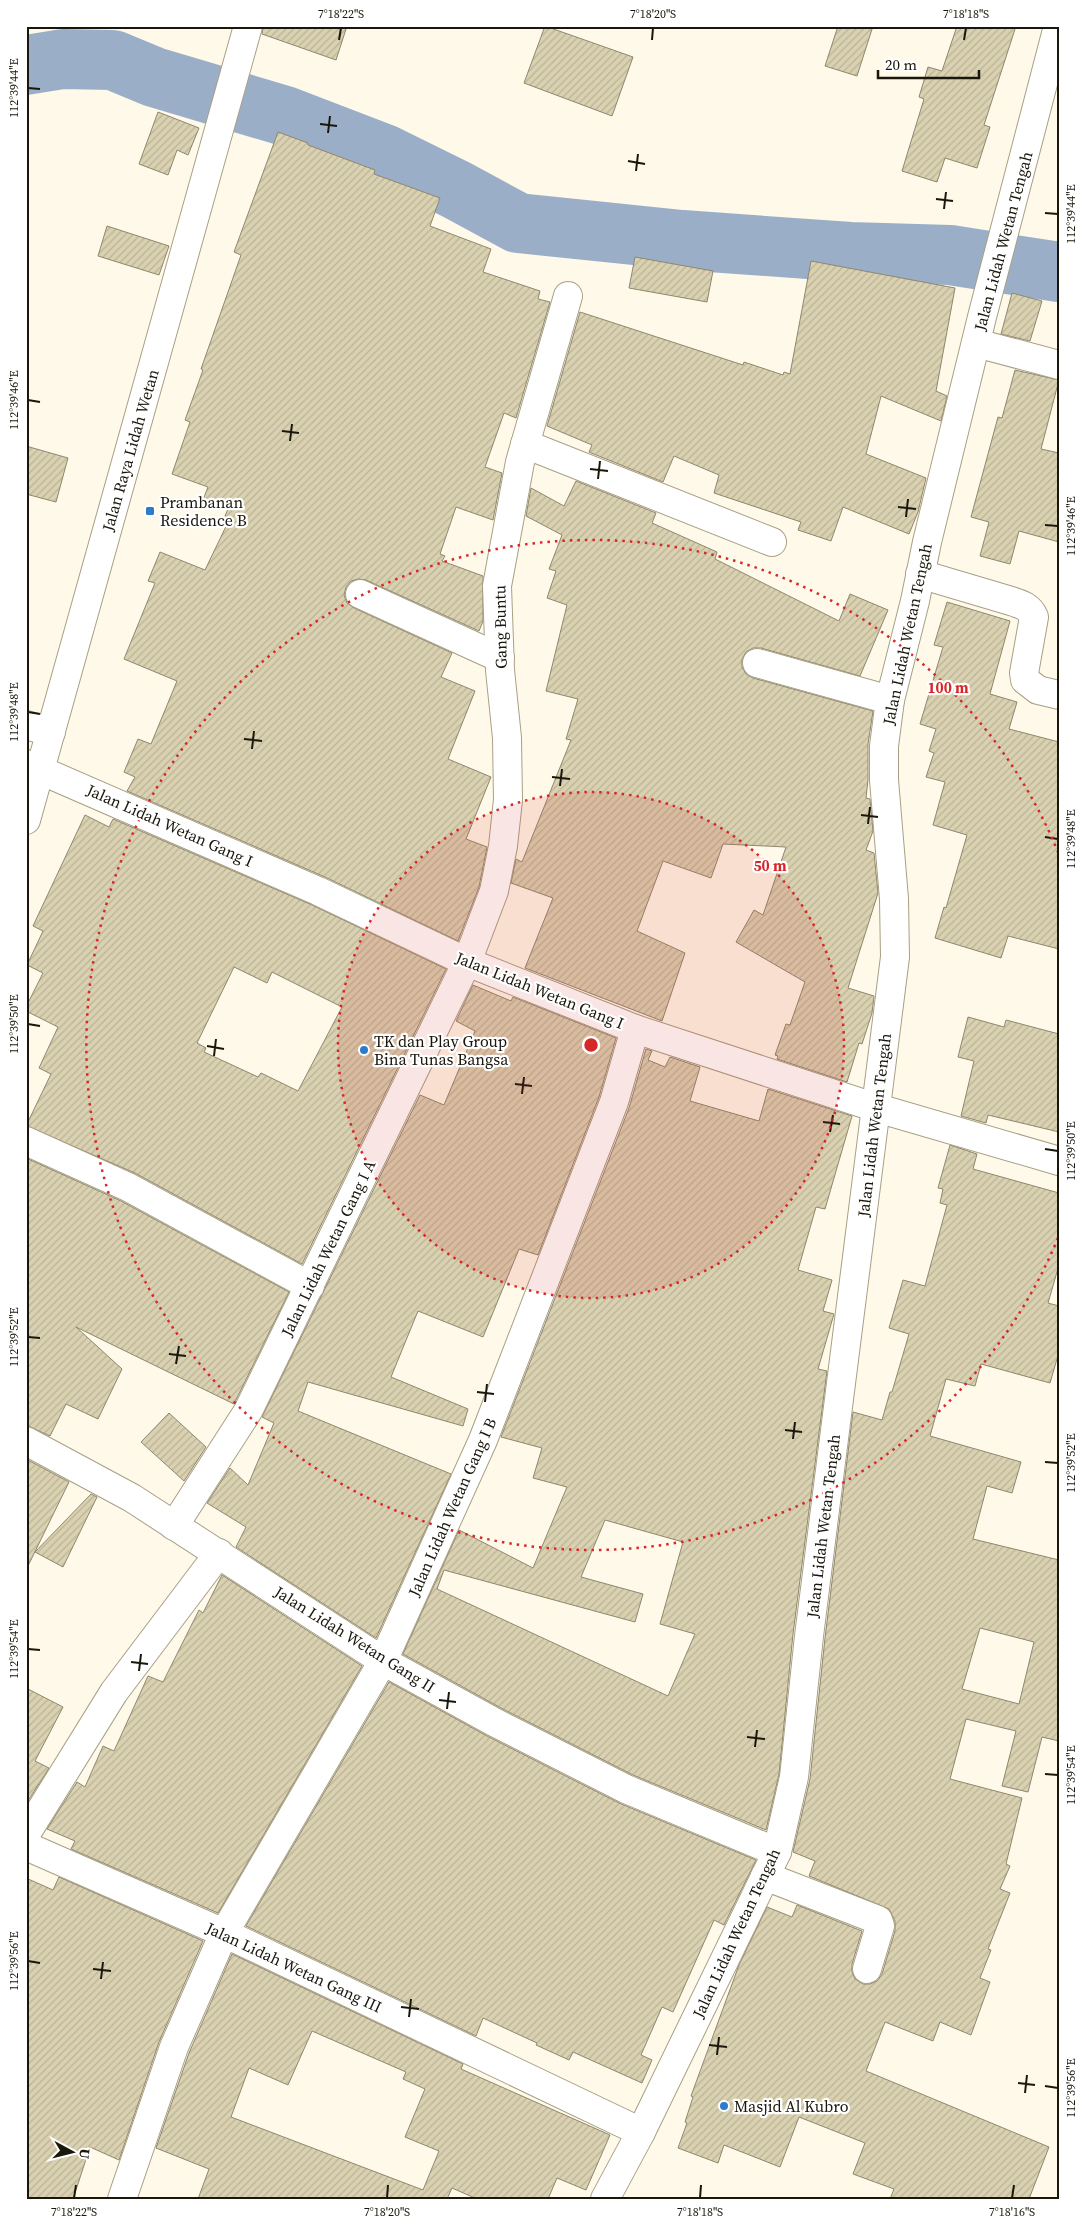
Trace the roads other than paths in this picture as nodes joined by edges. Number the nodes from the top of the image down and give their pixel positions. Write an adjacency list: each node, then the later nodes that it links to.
1 (248, 26): 14 (street, Jalan Raya Lidah Wetan)
2 (1058, 26): 4 (street, Jalan Lidah Wetan Tengah)
3 (568, 296): 6 (street, Gang Buntu)
4 (976, 343): 5 (street); 8 (street, Jalan Lidah Wetan Tengah)
5 (1059, 365)
6 (525, 444): 7 (street); 10 (street, Gang Buntu)
7 (772, 542)
8 (920, 574): 12 (street); 13 (street, Jalan Lidah Wetan Tengah)
9 (360, 594): 10 (street)
10 (500, 658): 17 (street, Gang Buntu)
11 (757, 663): 13 (street)
12 (1059, 695)
13 (890, 700): 19 (street, Jalan Lidah Wetan Tengah)
14 (39, 729): 15 (street, Jalan Raya Lidah Wetan)
15 (34, 766): 16 (street, Jalan Raya Lidah Wetan); 17 (street, Jalan Lidah Wetan Gang I)
16 (26, 820)
17 (467, 962): 18 (street, Jalan Lidah Wetan Gang I); 22 (street, Jalan Lidah Wetan Gang I A)
18 (635, 1029): 19 (street, Jalan Lidah Wetan Gang I); 26 (street, Jalan Lidah Wetan Gang I B)
19 (877, 1108): 21 (street, Jalan Lidah Wetan Gang I); 29 (street, Jalan Lidah Wetan Tengah)
20 (26, 1141): 22 (street)
21 (1059, 1161)
22 (310, 1286): 24 (street, Jalan Lidah Wetan Gang I A)
23 (26, 1441): 24 (street, Jalan Lidah Wetan Gang II)
24 (174, 1526): 25 (street, Jalan Lidah Wetan Gang II)
25 (219, 1553): 26 (street, Jalan Lidah Wetan Gang II); 27 (street)
26 (383, 1661): 29 (street, Jalan Lidah Wetan Gang II); 30 (street, Jalan Lidah Wetan Gang I B)
27 (26, 1834)
28 (26, 1846): 30 (street, Jalan Lidah Wetan Gang III)
29 (771, 1864): 31 (street, Jalan Lidah Wetan Gang II); 32 (street, Jalan Lidah Wetan Tengah)
30 (224, 1933): 32 (street, Jalan Lidah Wetan Gang III); 33 (street, Jalan Lidah Wetan Gang I B)
31 (867, 1969)
32 (641, 2132): 34 (street, Jalan Lidah Wetan Tengah)
33 (122, 2199)
34 (605, 2199)

